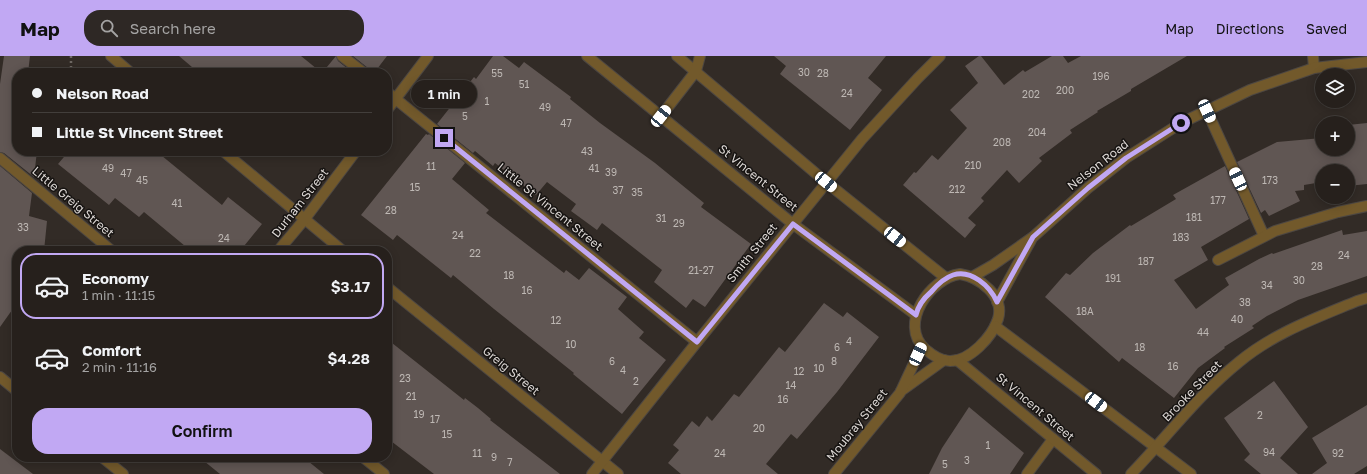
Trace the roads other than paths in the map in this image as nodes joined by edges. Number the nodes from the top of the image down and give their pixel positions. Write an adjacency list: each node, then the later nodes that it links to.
1 (111, 56): 10 (street)
2 (342, 56): 11 (street)
3 (428, 56): 15 (street)
4 (587, 56): 18 (street, St Vincent Street)
5 (677, 56): 13 (street)
6 (700, 56): 13 (street)
7 (940, 56): 22 (street, Smith Street)
8 (1313, 56): 12 (street)
9 (1367, 62): 12 (street, Nelson Road)
10 (125, 68)
11 (358, 68)
12 (1314, 68): 17 (street, Nelson Road)
13 (696, 71): 18 (street); 22 (street)
14 (392, 96): 15 (street, Little St Vincent Street)
15 (396, 99): 16 (street); 39 (street, Little St Vincent Street)
16 (392, 104)
17 (1207, 111): 26 (street); 27 (street, Nelson Road)
18 (661, 116): 25 (street, St Vincent Street)
19 (229, 156): 24 (street)
20 (352, 156): 24 (street, Durham Street)
21 (0, 158): 28 (street, Little Greig Street)
22 (826, 182): 25 (street, Smith Street); 33 (street)
23 (1367, 206): 26 (street)
24 (304, 220): 29 (street, Durham Street); 30 (street)
25 (793, 224): 37 (street, St Vincent Street); 39 (street, Smith Street)
26 (1264, 236): 31 (street)
27 (1033, 237): 32 (street, Nelson Road); 36 (street, Nelson Road)
28 (106, 246)
29 (282, 246)
30 (337, 246)
31 (1218, 260)
32 (972, 276): 33 (street); 36 (street)
33 (946, 278): 37 (street)
34 (392, 291): 50 (street, Greig Street)
35 (1367, 298): 47 (street, Brooke Street)
36 (997, 302): 38 (street)
37 (916, 315): 40 (street)
38 (995, 326): 42 (street); 47 (street)
39 (697, 342): 50 (street, Smith Street)
40 (922, 346): 41 (street); 45 (street, Moubray Street)
41 (944, 360): 42 (street); 45 (street, Moubray Street)
42 (957, 360): 46 (street, St Vincent Street)
43 (0, 378): 44 (street)
44 (12, 387)
45 (900, 393): 55 (street, Moubray Street)
46 (1053, 439): 56 (street); 57 (street, St Vincent Street)
47 (1157, 447): 58 (street, Brooke Street); 59 (street)
48 (109, 462): 51 (street)
49 (369, 462): 52 (street)
50 (602, 462): 53 (street, Smith Street); 54 (street, Greig Street)
51 (123, 474)
52 (384, 474)
53 (592, 474)
54 (618, 474)
55 (834, 474)
56 (1027, 474)
57 (1096, 474)
58 (1131, 474)
59 (1191, 474)

